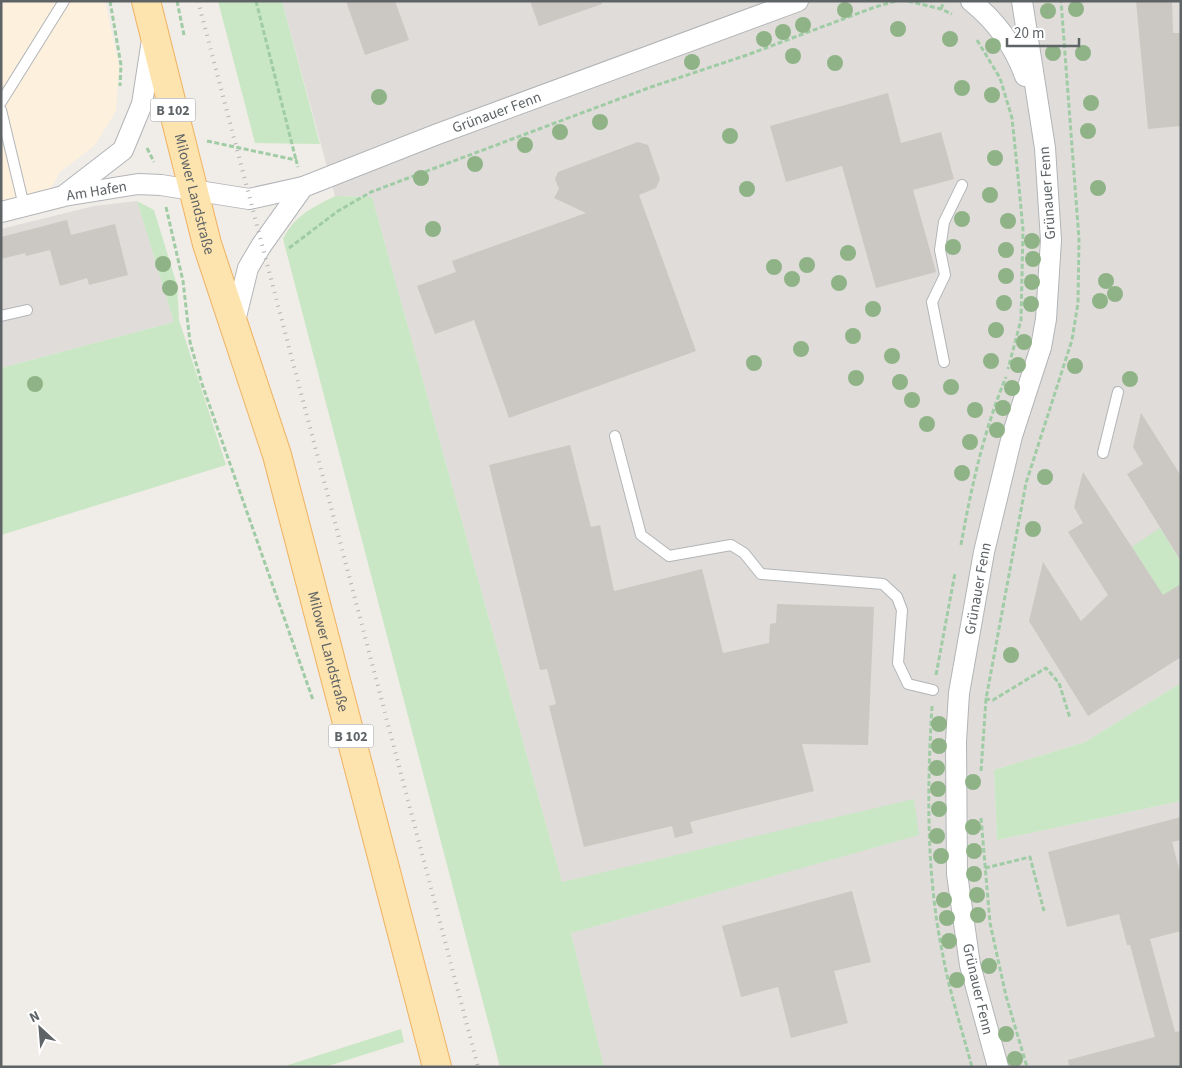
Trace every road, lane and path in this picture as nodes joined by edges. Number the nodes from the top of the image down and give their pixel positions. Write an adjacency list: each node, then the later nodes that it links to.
1 (64, 1): 15 (lane)
2 (146, 1): 13 (main road, Milower Landstraße / B 102)
3 (256, 1): 20 (path)
4 (798, 1): 23 (street, Grünauer Fenn)
5 (896, 1): 29 (path)
6 (908, 1): 11 (path)
7 (944, 1): 11 (path)
8 (971, 1): 17 (street, Grünauer Fenn)
9 (1022, 1): 17 (street, Grünauer Fenn)
10 (1061, 1): 42 (path)
11 (941, 9): 12 (path)
12 (955, 16)
13 (154, 31): 18 (main road, Milower Landstraße / B 102); 25 (street, Milower Landstraße)
14 (974, 35): 38 (path)
15 (1, 102)
16 (1, 110): 26 (lane)
17 (1038, 114): 41 (street, Grünauer Fenn)
18 (181, 147): 19 (path); 20 (path); 24 (main road, Milower Landstraße / B 102)
19 (151, 154)
20 (296, 160): 23 (path)
21 (161, 185): 24 (street, Am Hafen); 25 (street, Am Hafen); 30 (path)
22 (962, 185): 34 (lane)
23 (303, 187): 24 (street, Grünauer Fenn); 29 (street)
24 (193, 190): 28 (main road, Milower Landstraße / B 102)
25 (64, 196): 26 (street, Am Hafen)
26 (24, 206): 27 (street, Am Hafen)
27 (1, 212)
28 (208, 244): 30 (path); 33 (main road, Milower Landstraße / B 102)
29 (261, 246): 33 (street)
30 (176, 252): 43 (path)
31 (27, 310): 32 (lane)
32 (1, 316)
33 (234, 325): 49 (main road, Milower Landstraße / B 102)
34 (944, 362)
35 (1118, 392): 37 (lane)
36 (615, 436): 40 (lane)
37 (1103, 453)
38 (959, 554)
39 (957, 564): 40 (path)
40 (933, 690)
41 (959, 694): 42 (path); 50 (street, Grünauer Fenn)
42 (986, 699): 44 (path); 45 (path)
43 (313, 701)
44 (1070, 718)
45 (980, 776)
46 (980, 812): 47 (path)
47 (985, 868): 48 (path); 51 (path)
48 (1044, 911)
49 (437, 1067)
50 (998, 1067)
51 (1027, 1067)

